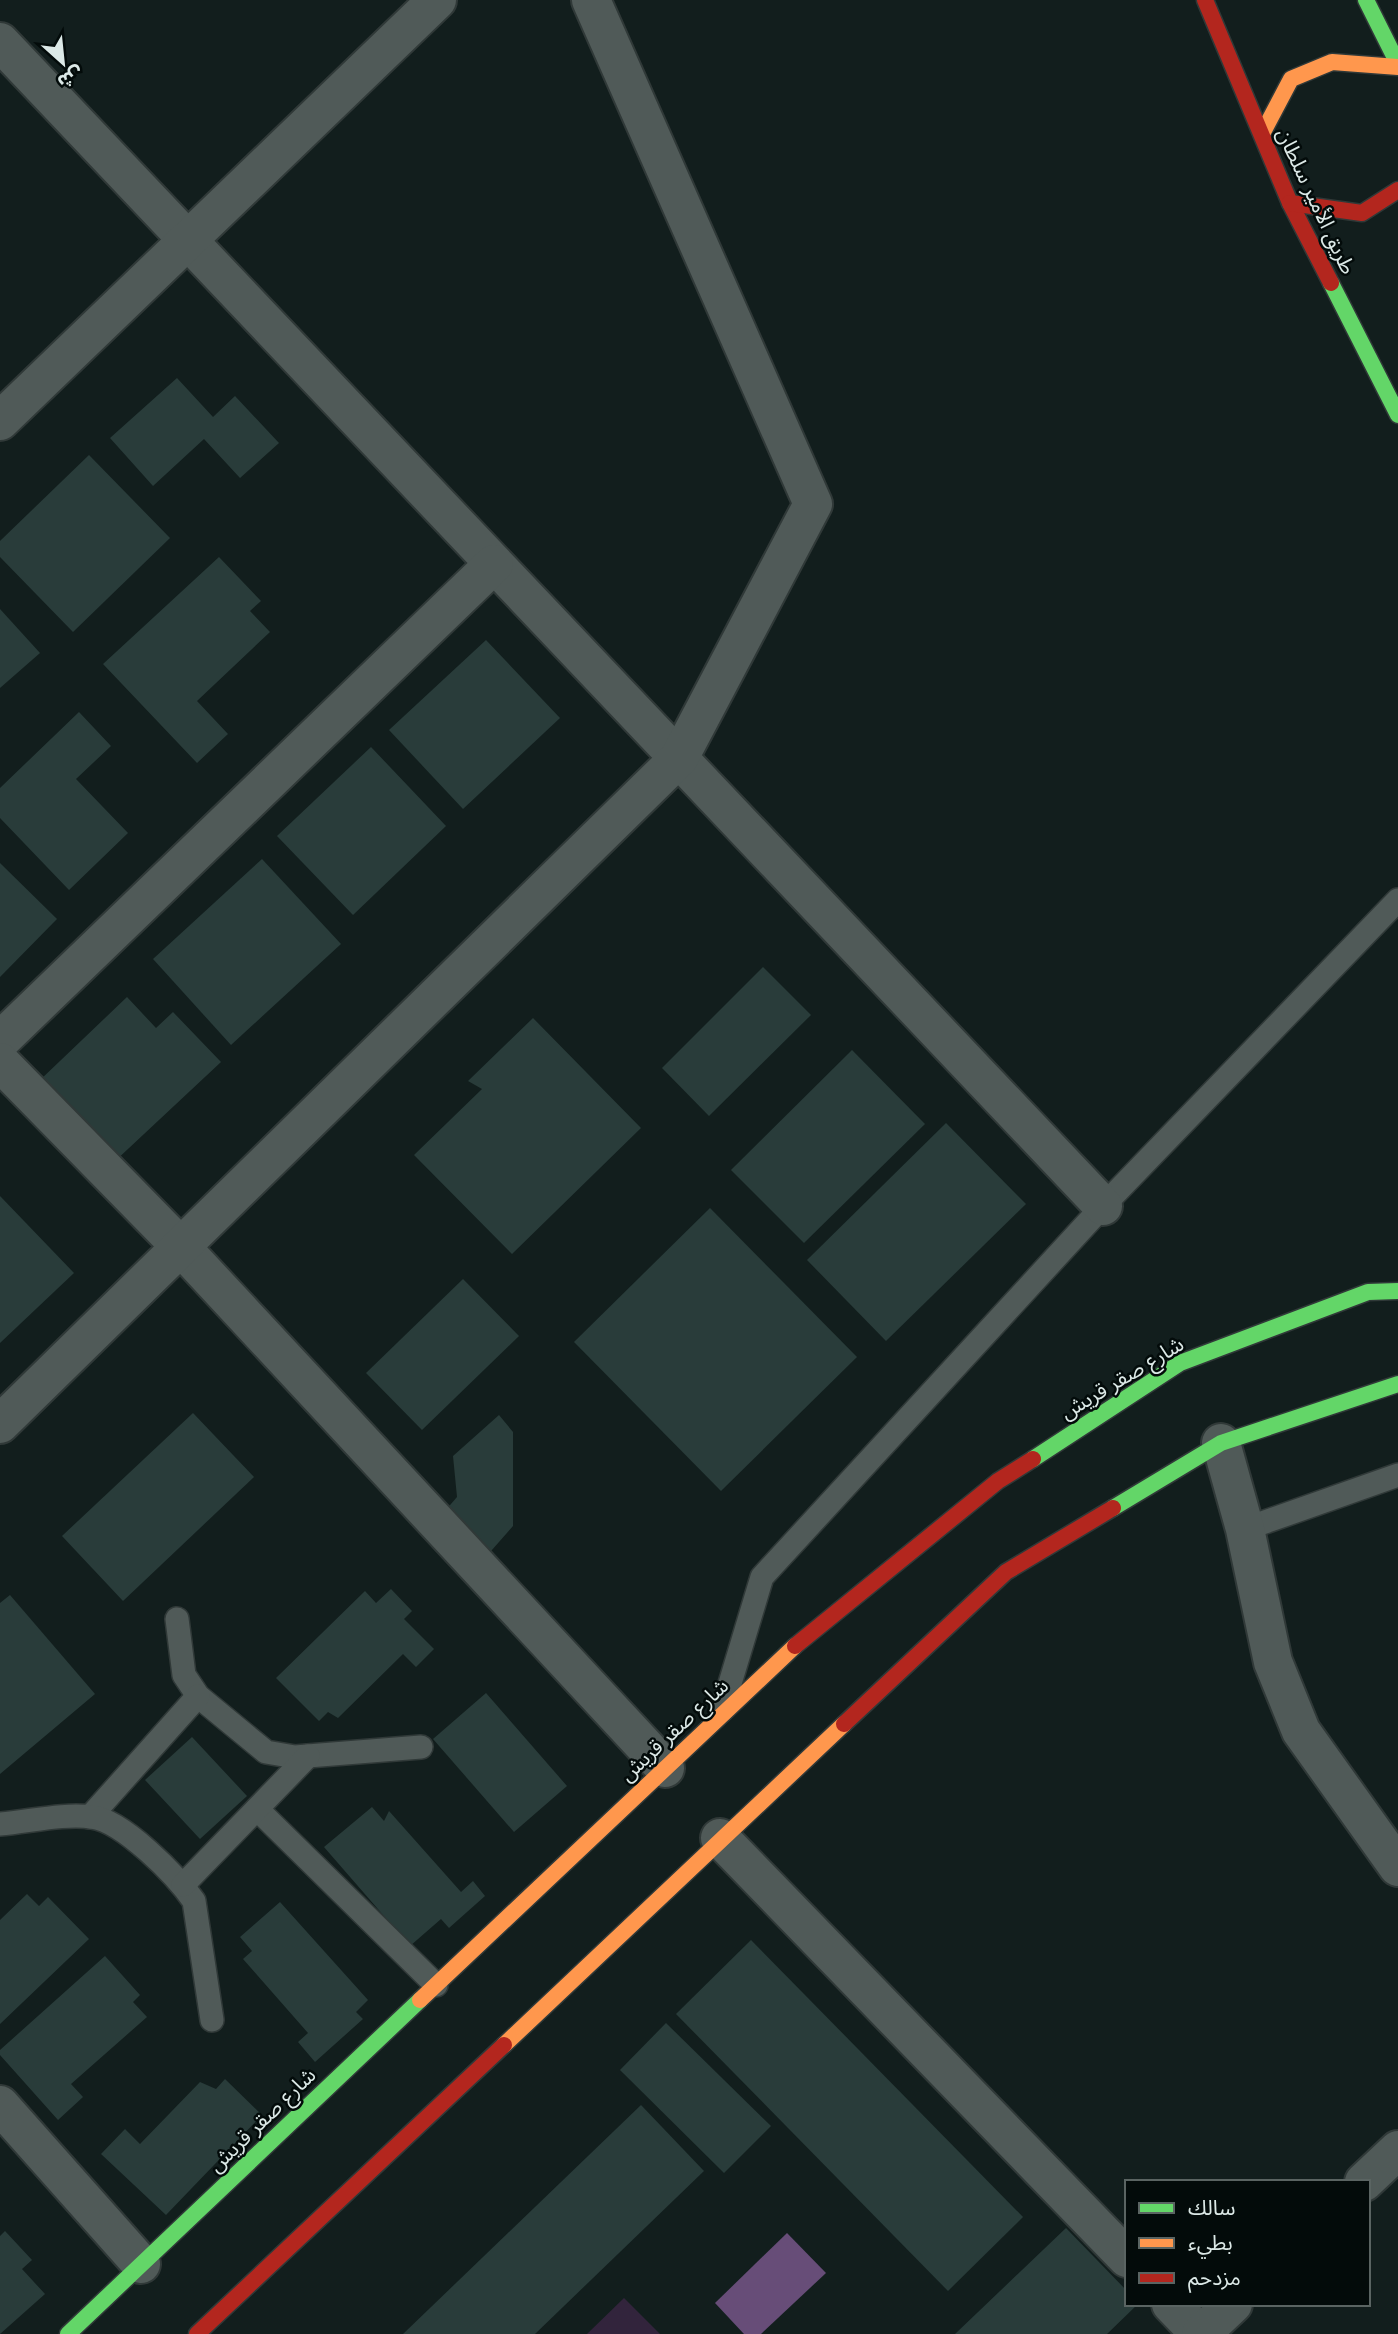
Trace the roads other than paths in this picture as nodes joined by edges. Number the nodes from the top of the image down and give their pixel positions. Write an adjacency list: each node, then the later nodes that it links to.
1 (438, 0): 10 (street)
2 (591, 0): 14 (street)
3 (1205, 0): 7 (street, طريق الأمير سلطان)
4 (1366, 0): 6 (street)
5 (0, 42): 10 (street)
6 (1398, 65): 7 (street)
7 (1262, 134): 9 (street, طريق الأمير سلطان)
8 (1398, 190): 9 (street)
9 (1290, 203): 11 (street, طريق الأمير سلطان)
10 (188, 240): 12 (street); 13 (street)
11 (1398, 415)
12 (0, 421)
13 (494, 564): 14 (street); 16 (street)
14 (678, 758): 18 (street); 19 (street)
15 (1398, 900): 18 (lane)
16 (0, 1041)
17 (0, 1062): 19 (street)
18 (1103, 1206): 28 (lane)
19 (181, 1247): 22 (street); 31 (street)
20 (1398, 1291): 28 (street, شارع صقر قريش)
21 (1398, 1384): 23 (street)
22 (0, 1424)
23 (1221, 1443): 25 (street); 35 (street)
24 (1398, 1475): 25 (lane)
25 (1245, 1529): 36 (street)
26 (177, 1619): 27 (lane)
27 (198, 1696): 30 (lane); 33 (lane)
28 (720, 1716): 31 (street, شارع صقر قريش)
29 (421, 1746): 30 (lane)
30 (308, 1756): 32 (lane)
31 (665, 1768): 38 (street, شارع صقر قريش)
32 (257, 1809): 37 (lane); 38 (lane)
33 (90, 1817): 34 (lane); 37 (lane)
34 (0, 1824)
35 (720, 1838): 43 (street); 47 (street)
36 (1398, 1867)
37 (183, 1885): 39 (lane)
38 (436, 1985): 44 (street, شارع صقر قريش)
39 (212, 2020)
40 (0, 2105): 44 (street)
41 (1398, 2151): 42 (street)
42 (1366, 2180)
43 (1125, 2256)
44 (141, 2264): 48 (street, شارع صقر قريش)
45 (1173, 2306): 49 (street)
46 (1231, 2306): 49 (street)
47 (204, 2332)
48 (68, 2334)
49 (1200, 2334)

